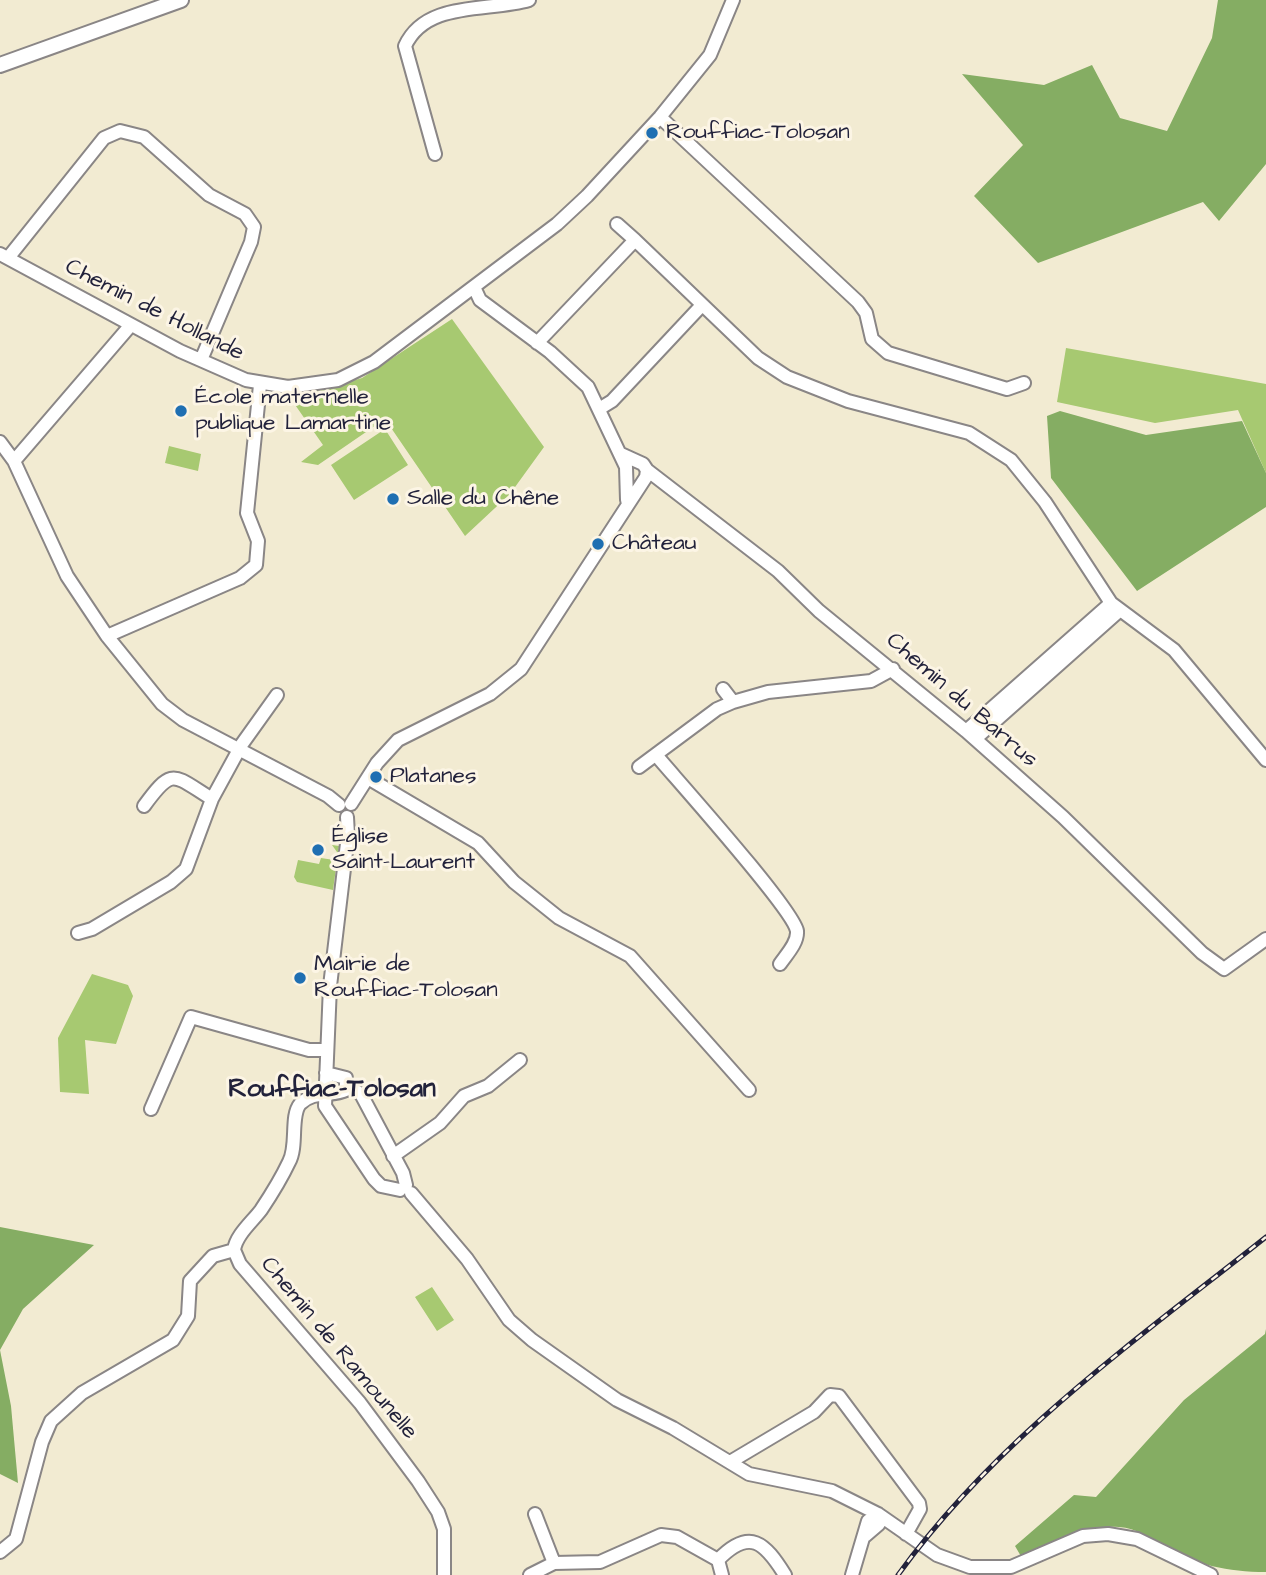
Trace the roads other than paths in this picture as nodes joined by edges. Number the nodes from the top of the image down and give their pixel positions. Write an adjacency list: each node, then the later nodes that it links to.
1 (181, 0): 4 (main road)
2 (529, 0): 6 (street)
3 (731, 2): 5 (street, Chemin de Hollande)
4 (0, 65)
5 (660, 117): 10 (street, Chemin de Hollande); 15 (street)
6 (435, 154)
7 (617, 224): 8 (street)
8 (635, 240): 11 (street); 13 (street)
9 (4, 256): 12 (street, Chemin de Hollande); 14 (street)
10 (474, 287): 13 (street); 16 (street, Chemin de Hollande)
11 (702, 305): 17 (street); 21 (street)
12 (130, 326): 14 (street, Chemin de Hollande); 19 (street)
13 (537, 343): 17 (street)
14 (201, 360): 16 (street, Chemin de Hollande)
15 (1024, 383)
16 (260, 385): 22 (street)
17 (599, 409): 20 (street)
18 (0, 442): 19 (street)
19 (14, 461): 22 (street)
20 (637, 474): 23 (street, Chemin du Barrus); 32 (street)
21 (1115, 607): 27 (street); 30 (street)
22 (107, 636): 28 (street)
23 (893, 669): 26 (street); 27 (street, Chemin du Barrus)
24 (723, 689): 26 (street)
25 (278, 695): 28 (street)
26 (733, 702): 29 (street)
27 (971, 735): 37 (street, Chemin du Barrus)
28 (239, 749): 33 (street); 34 (street)
29 (656, 755): 31 (street); 38 (street)
30 (1266, 760)
31 (639, 767)
32 (368, 778): 34 (street); 43 (street)
33 (212, 799): 35 (street); 36 (street)
34 (345, 805): 39 (street)
35 (144, 806)
36 (78, 933)
37 (1266, 939)
38 (780, 964)
39 (325, 1050): 41 (street); 45 (street)
40 (520, 1060): 46 (street)
41 (326, 1073): 42 (street); 44 (street)
42 (348, 1086): 44 (street); 46 (street)
43 (749, 1090)
44 (326, 1093): 47 (street); 48 (street, Chemin de Ramounelle)
45 (151, 1110)
46 (393, 1156): 47 (street)
47 (406, 1190): 49 (street)
48 (234, 1250): 53 (street); 56 (street, Chemin de Ramounelle)
49 (730, 1462): 51 (street); 52 (street)
50 (535, 1514): 55 (street)
51 (876, 1518): 52 (street); 60 (street)
52 (906, 1534): 61 (street)
53 (0, 1552)
54 (718, 1560): 55 (street); 58 (street); 59 (street)
55 (554, 1563): 57 (street)
56 (444, 1575)
57 (530, 1575)
58 (722, 1575)
59 (785, 1575)
60 (852, 1575)
61 (1211, 1575)

